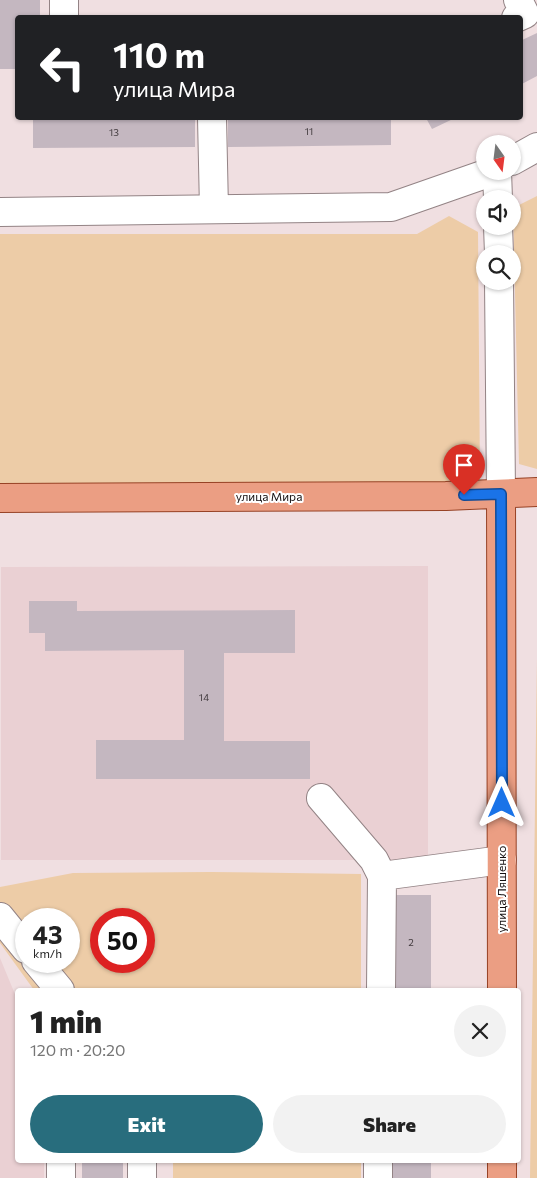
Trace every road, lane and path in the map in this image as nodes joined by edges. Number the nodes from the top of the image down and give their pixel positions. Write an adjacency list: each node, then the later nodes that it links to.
1 (64, 0): 3 (street)
2 (518, 0): 4 (street)
3 (64, 15)
4 (522, 15)
5 (212, 120): 9 (street)
6 (537, 147): 7 (street)
7 (521, 156)
8 (476, 178): 9 (street)
9 (214, 209): 10 (street)
10 (0, 212)
11 (499, 290): 13 (street, улица Ляшенко)
12 (537, 492): 13 (main road, улица Мира)
13 (501, 494): 14 (main road, улица Мира); 16 (main road, улица Ляшенко)
14 (0, 498)
15 (321, 798): 17 (street)
16 (502, 860): 17 (street); 23 (main road, улица Ляшенко)
17 (382, 876): 22 (street)
18 (0, 917): 19 (street)
19 (15, 935)
20 (46, 973): 21 (street)
21 (58, 988)
22 (380, 988)
23 (502, 988)
24 (61, 1163): 28 (street)
25 (142, 1163): 29 (street)
26 (378, 1163): 30 (street)
27 (502, 1163): 31 (main road)
28 (61, 1178)
29 (142, 1178)
30 (378, 1178)
31 (502, 1178)

